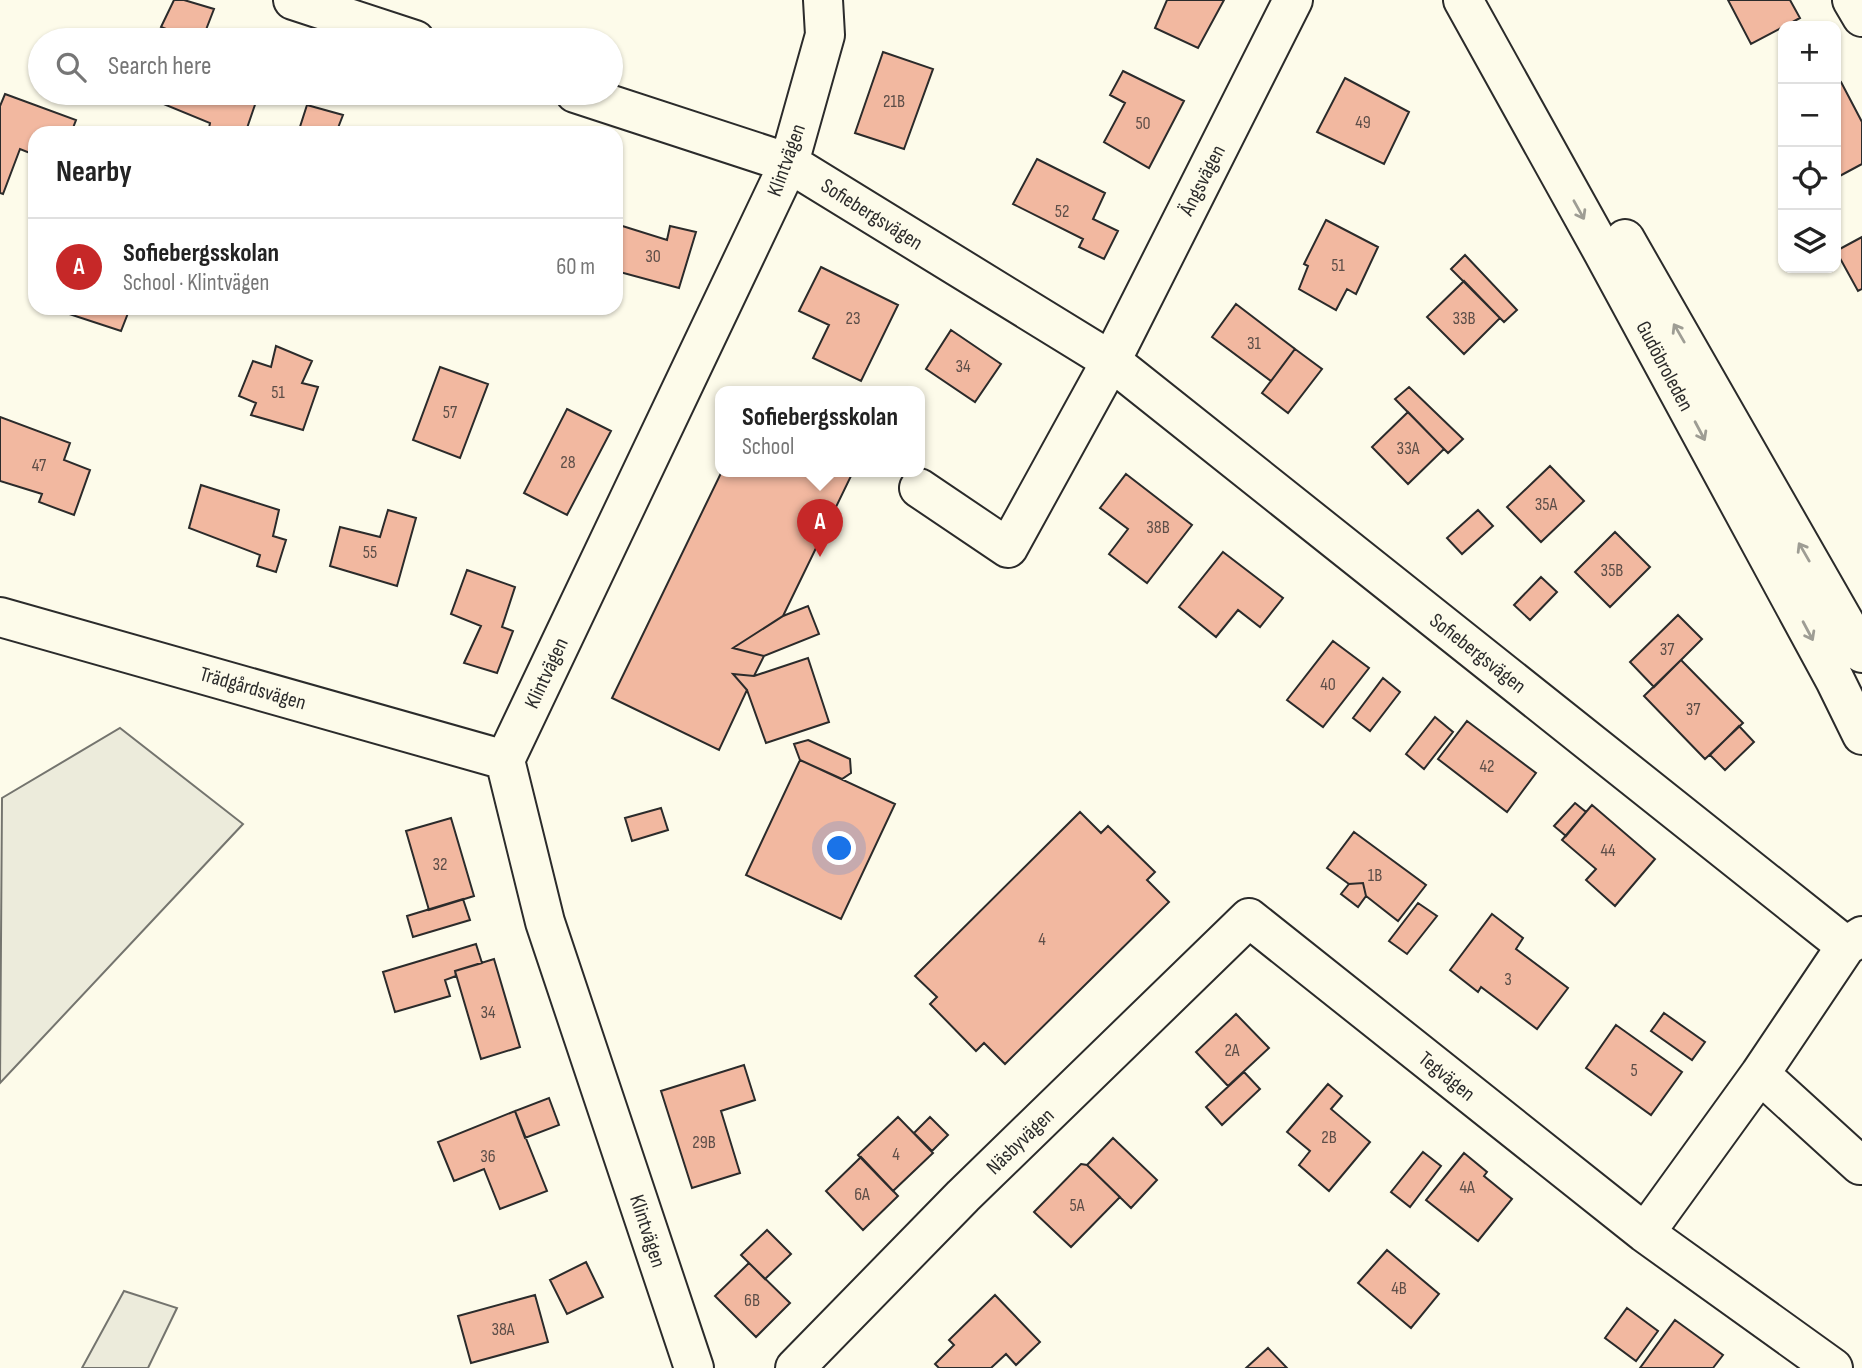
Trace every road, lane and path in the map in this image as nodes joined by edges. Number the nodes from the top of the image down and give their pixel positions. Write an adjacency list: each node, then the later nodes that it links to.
1 (293, 0): 8 (street)
2 (823, 0): 10 (street, Klintvägen)
3 (1293, 0): 11 (street, Ängsvägen)
4 (1463, 0): 15 (street, Gudöbroleden, one-way to 15)
5 (1483, 0): 14 (street, Gudöbroleden, one-way to 5)
6 (1852, 0): 7 (street)
7 (1862, 17)
8 (378, 28)
9 (612, 105): 10 (street, Sofiebergsvägen)
10 (789, 163): 11 (street, Sofiebergsvägen); 16 (street, Klintvägen)
11 (1111, 361): 12 (street); 18 (street, Sofiebergsvägen)
12 (919, 488)
13 (0, 617): 16 (street, Trädgårdsvägen)
14 (1862, 653)
15 (1862, 735)
16 (505, 760): 22 (street, Klintvägen)
17 (1249, 918): 21 (street, Tegvägen); 23 (street, Näsbyvägen)
18 (1854, 941): 19 (street)
19 (1760, 1074): 20 (street); 21 (street)
20 (1860, 1165)
21 (1645, 1233): 24 (street, Tegvägen)
22 (694, 1368)
23 (795, 1368)
24 (1833, 1368)

